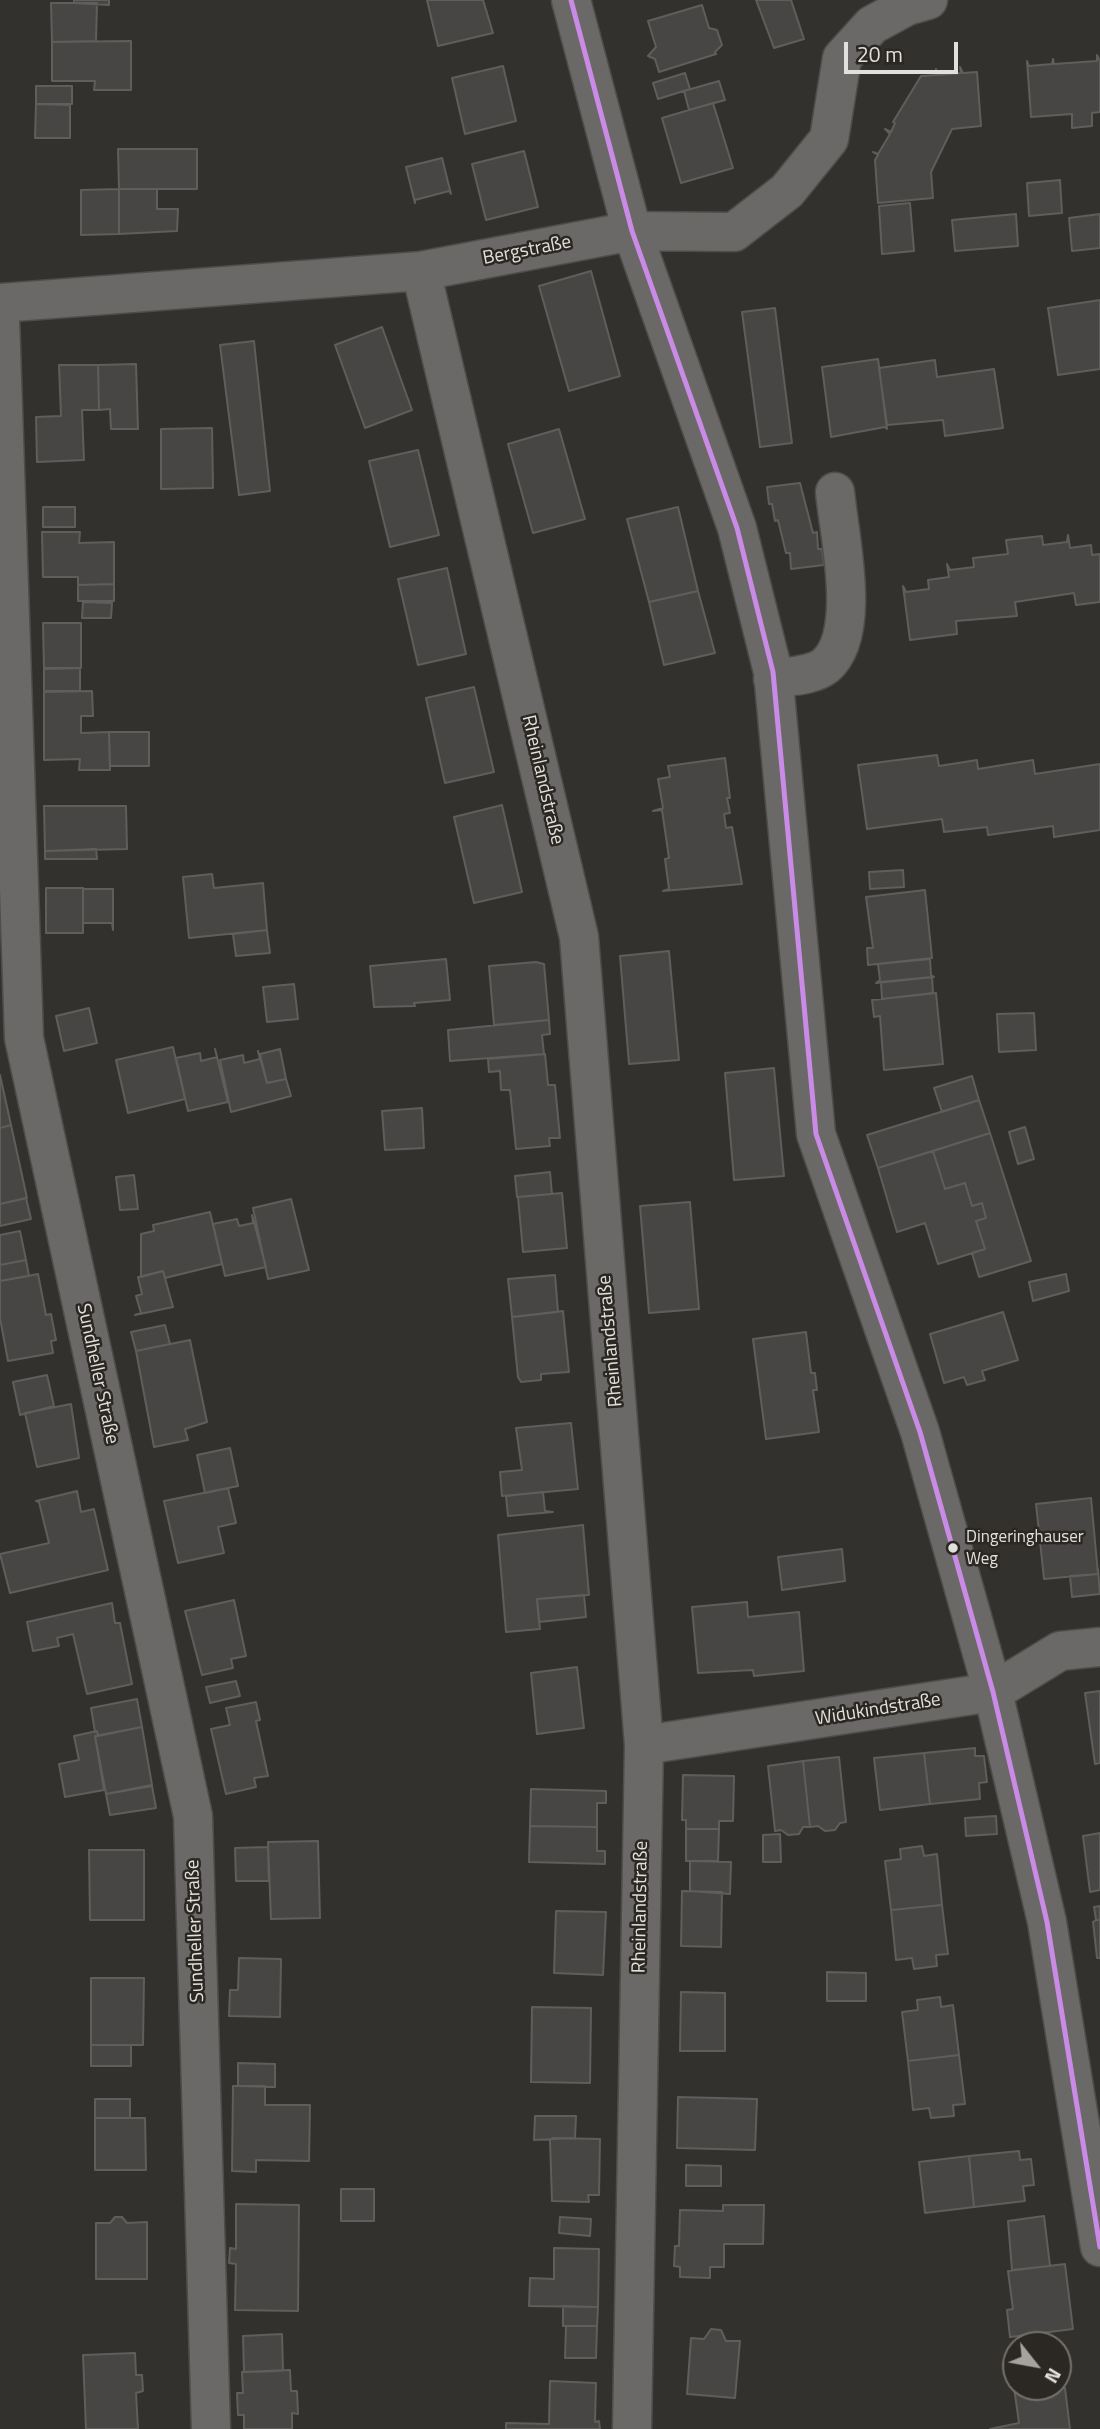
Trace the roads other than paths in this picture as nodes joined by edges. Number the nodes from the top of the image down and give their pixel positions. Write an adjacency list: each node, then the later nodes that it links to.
1 (571, 0): 3 (street)
2 (928, 0): 3 (street, Bergstraße)
3 (632, 231): 4 (street, Bergstraße); 8 (street)
4 (421, 271): 5 (street, Bergstraße); 11 (street, Rheinlandstraße)
5 (0, 303)
6 (0, 318): 13 (street, Sundheller Straße)
7 (835, 492): 8 (street)
8 (773, 679): 10 (street)
9 (1100, 1647): 10 (street, Widukindstraße)
10 (993, 1692): 11 (street, Widukindstraße); 12 (street)
11 (644, 1745): 14 (street, Rheinlandstraße)
12 (1100, 2247)
13 (211, 2429)
14 (632, 2429)

